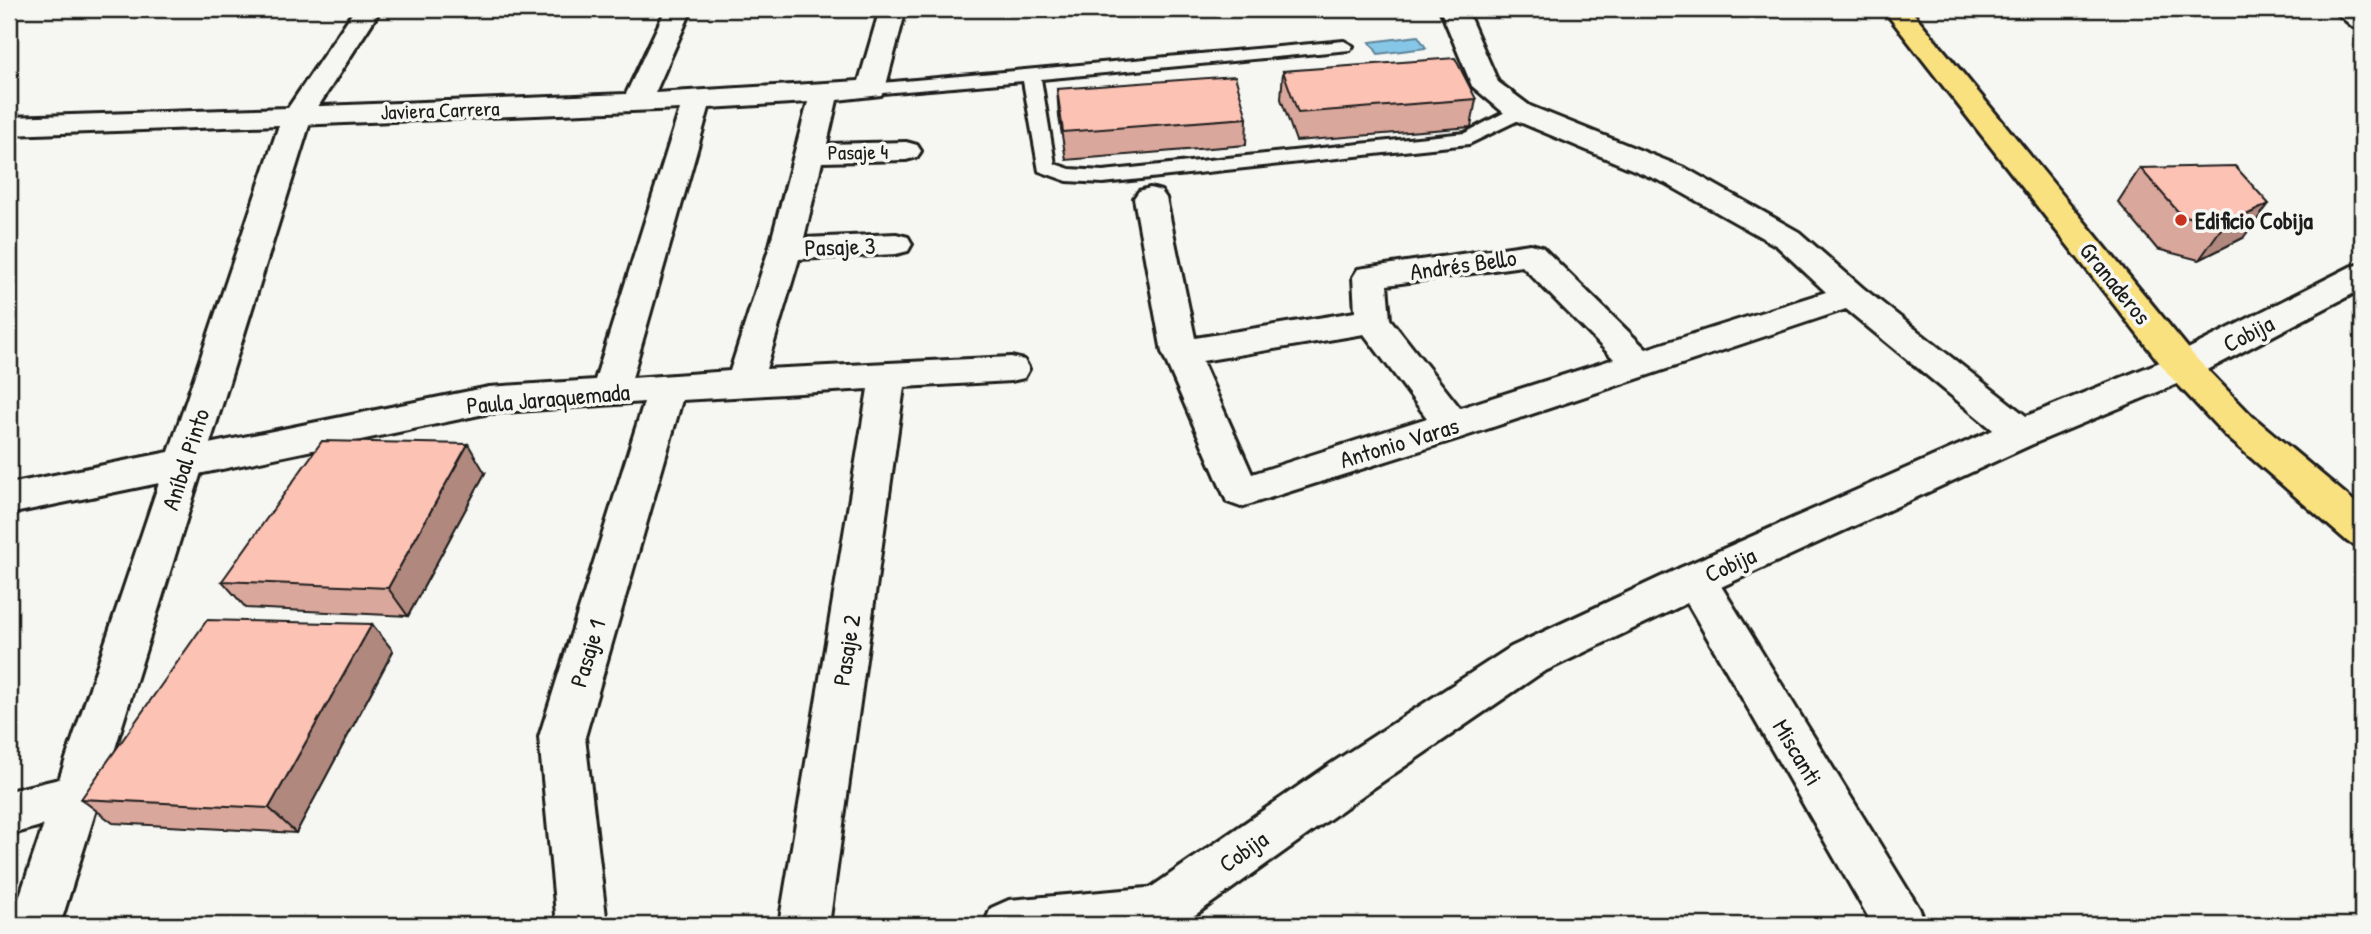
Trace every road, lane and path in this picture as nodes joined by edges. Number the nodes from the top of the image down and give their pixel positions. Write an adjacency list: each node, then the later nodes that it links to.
1 (368, 9): 15 (street, Aníbal Pinto)
2 (679, 9): 13 (street)
3 (893, 9): 10 (street)
4 (1453, 9): 14 (street)
5 (1896, 9): 27 (main road, Granaderos)
6 (2345, 9): 7 (street)
7 (2362, 21)
8 (1344, 46): 9 (lane)
9 (1031, 75): 10 (lane); 14 (lane)
10 (871, 89): 11 (street, Javiera Carrera)
11 (825, 91): 12 (street, Javiera Carrera); 18 (street)
12 (697, 100): 13 (street, Javiera Carrera); 32 (street)
13 (636, 103): 15 (street, Javiera Carrera)
14 (1520, 112): 23 (street)
15 (297, 116): 16 (street, Javiera Carrera); 35 (street, Aníbal Pinto)
16 (9, 126)
17 (906, 151): 18 (street, Pasaje 4)
18 (810, 153): 21 (street)
19 (1150, 198): 25 (street, Antonio Varas)
20 (896, 244): 21 (street, Pasaje 3)
21 (785, 249): 30 (street)
22 (2362, 275): 27 (street, Cobija)
23 (1851, 296): 26 (street, Antonio Varas); 34 (street)
24 (1373, 321): 25 (street); 26 (street, Andrés Bello); 33 (street)
25 (1180, 352): 33 (street, Antonio Varas)
26 (1639, 363): 33 (street, Antonio Varas)
27 (2183, 367): 34 (street, Cobija); 37 (main road, Granaderos)
28 (1011, 369): 29 (street, Paula Jaraquemada)
29 (888, 375): 30 (street, Paula Jaraquemada); 44 (street, Pasaje 2)
30 (744, 383): 31 (street, Paula Jaraquemada)
31 (667, 388): 32 (street, Paula Jaraquemada); 43 (street, Pasaje 1)
32 (610, 392): 35 (street, Paula Jaraquemada)
33 (1453, 426)
34 (2022, 433): 38 (street, Cobija)
35 (184, 463): 36 (street, Paula Jaraquemada); 39 (street, Aníbal Pinto)
36 (9, 499)
37 (2362, 531)
38 (1695, 580): 41 (street, Cobija); 46 (street, Miscanti)
39 (76, 796): 40 (street); 42 (street, Aníbal Pinto)
40 (9, 813)
41 (1148, 918): 45 (street)
42 (35, 925)
43 (582, 925)
44 (804, 925)
45 (1009, 925)
46 (1901, 925)

